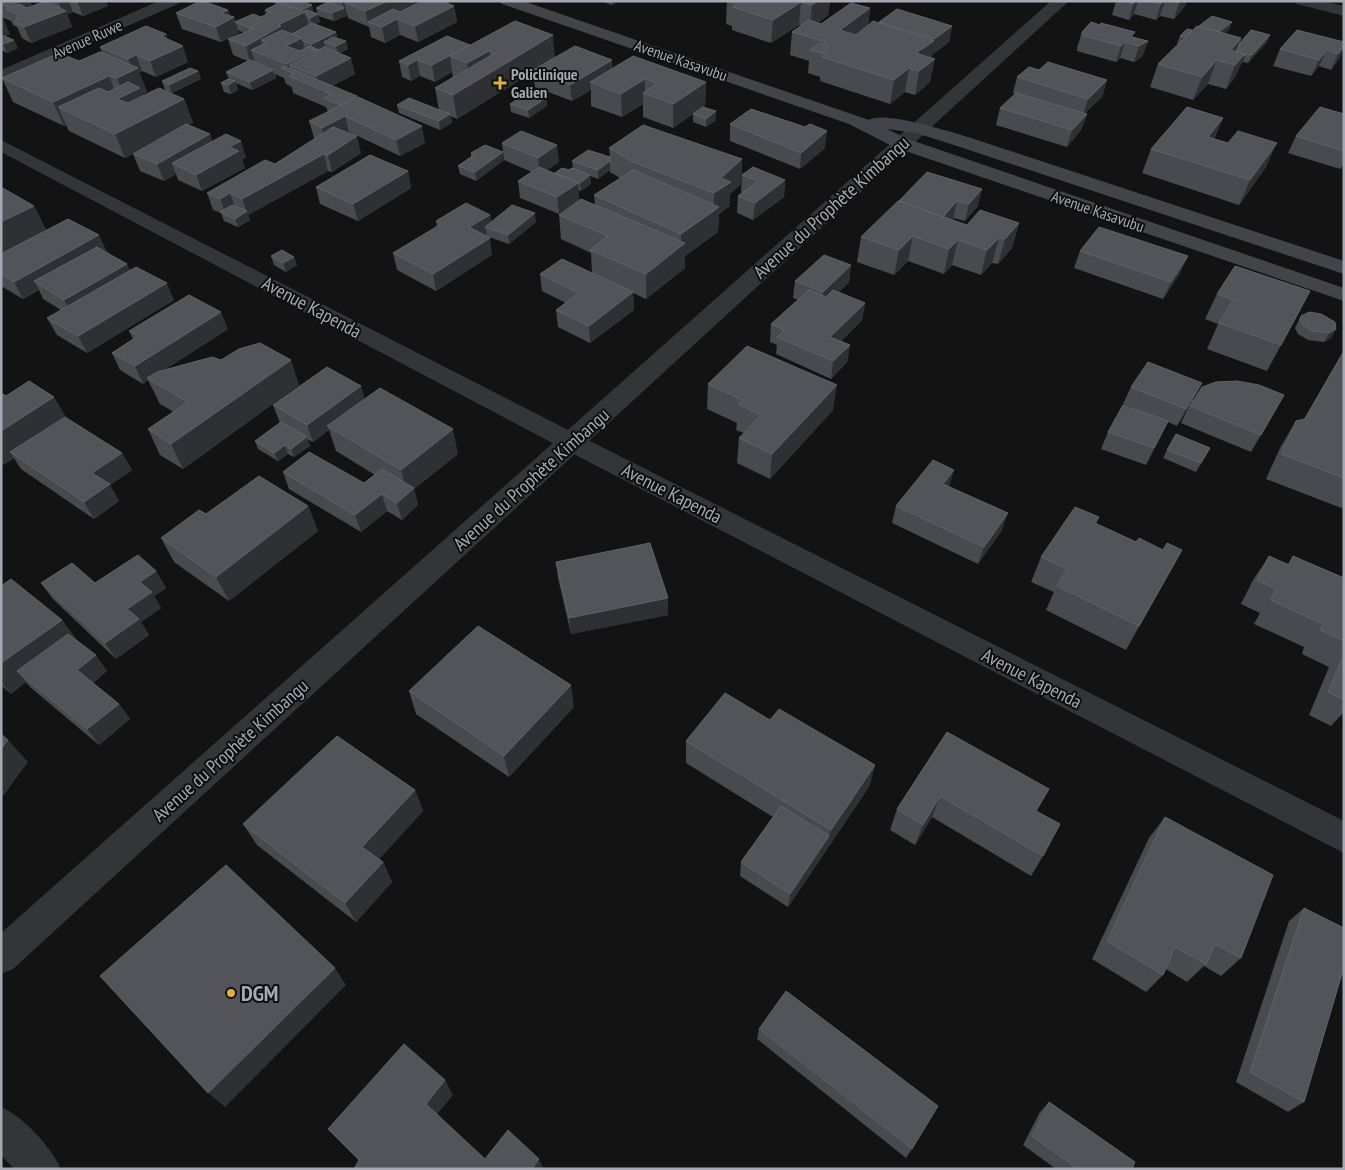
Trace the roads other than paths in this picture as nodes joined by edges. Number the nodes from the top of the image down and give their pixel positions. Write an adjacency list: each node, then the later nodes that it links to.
1 (173, 1): 6 (street, Avenue Ruwe)
2 (506, 1): 7 (main road, Avenue Kasavubu)
3 (1061, 1): 7 (street, Avenue du Prophète Kimbangu)
4 (1302, 1): 5 (street)
5 (1344, 11)
6 (1, 76)
7 (909, 136): 9 (main road, Avenue Kasavubu); 10 (main road, Avenue Kasavubu); 11 (street, Avenue du Prophète Kimbangu)
8 (1, 145): 11 (street, Avenue Kapenda)
9 (1344, 268)
10 (1344, 295)
11 (571, 442): 12 (street, Avenue Kapenda); 13 (street, Avenue du Prophète Kimbangu)
12 (1344, 838)
13 (1, 957)
14 (1, 1126): 15 (street)
15 (41, 1169)

